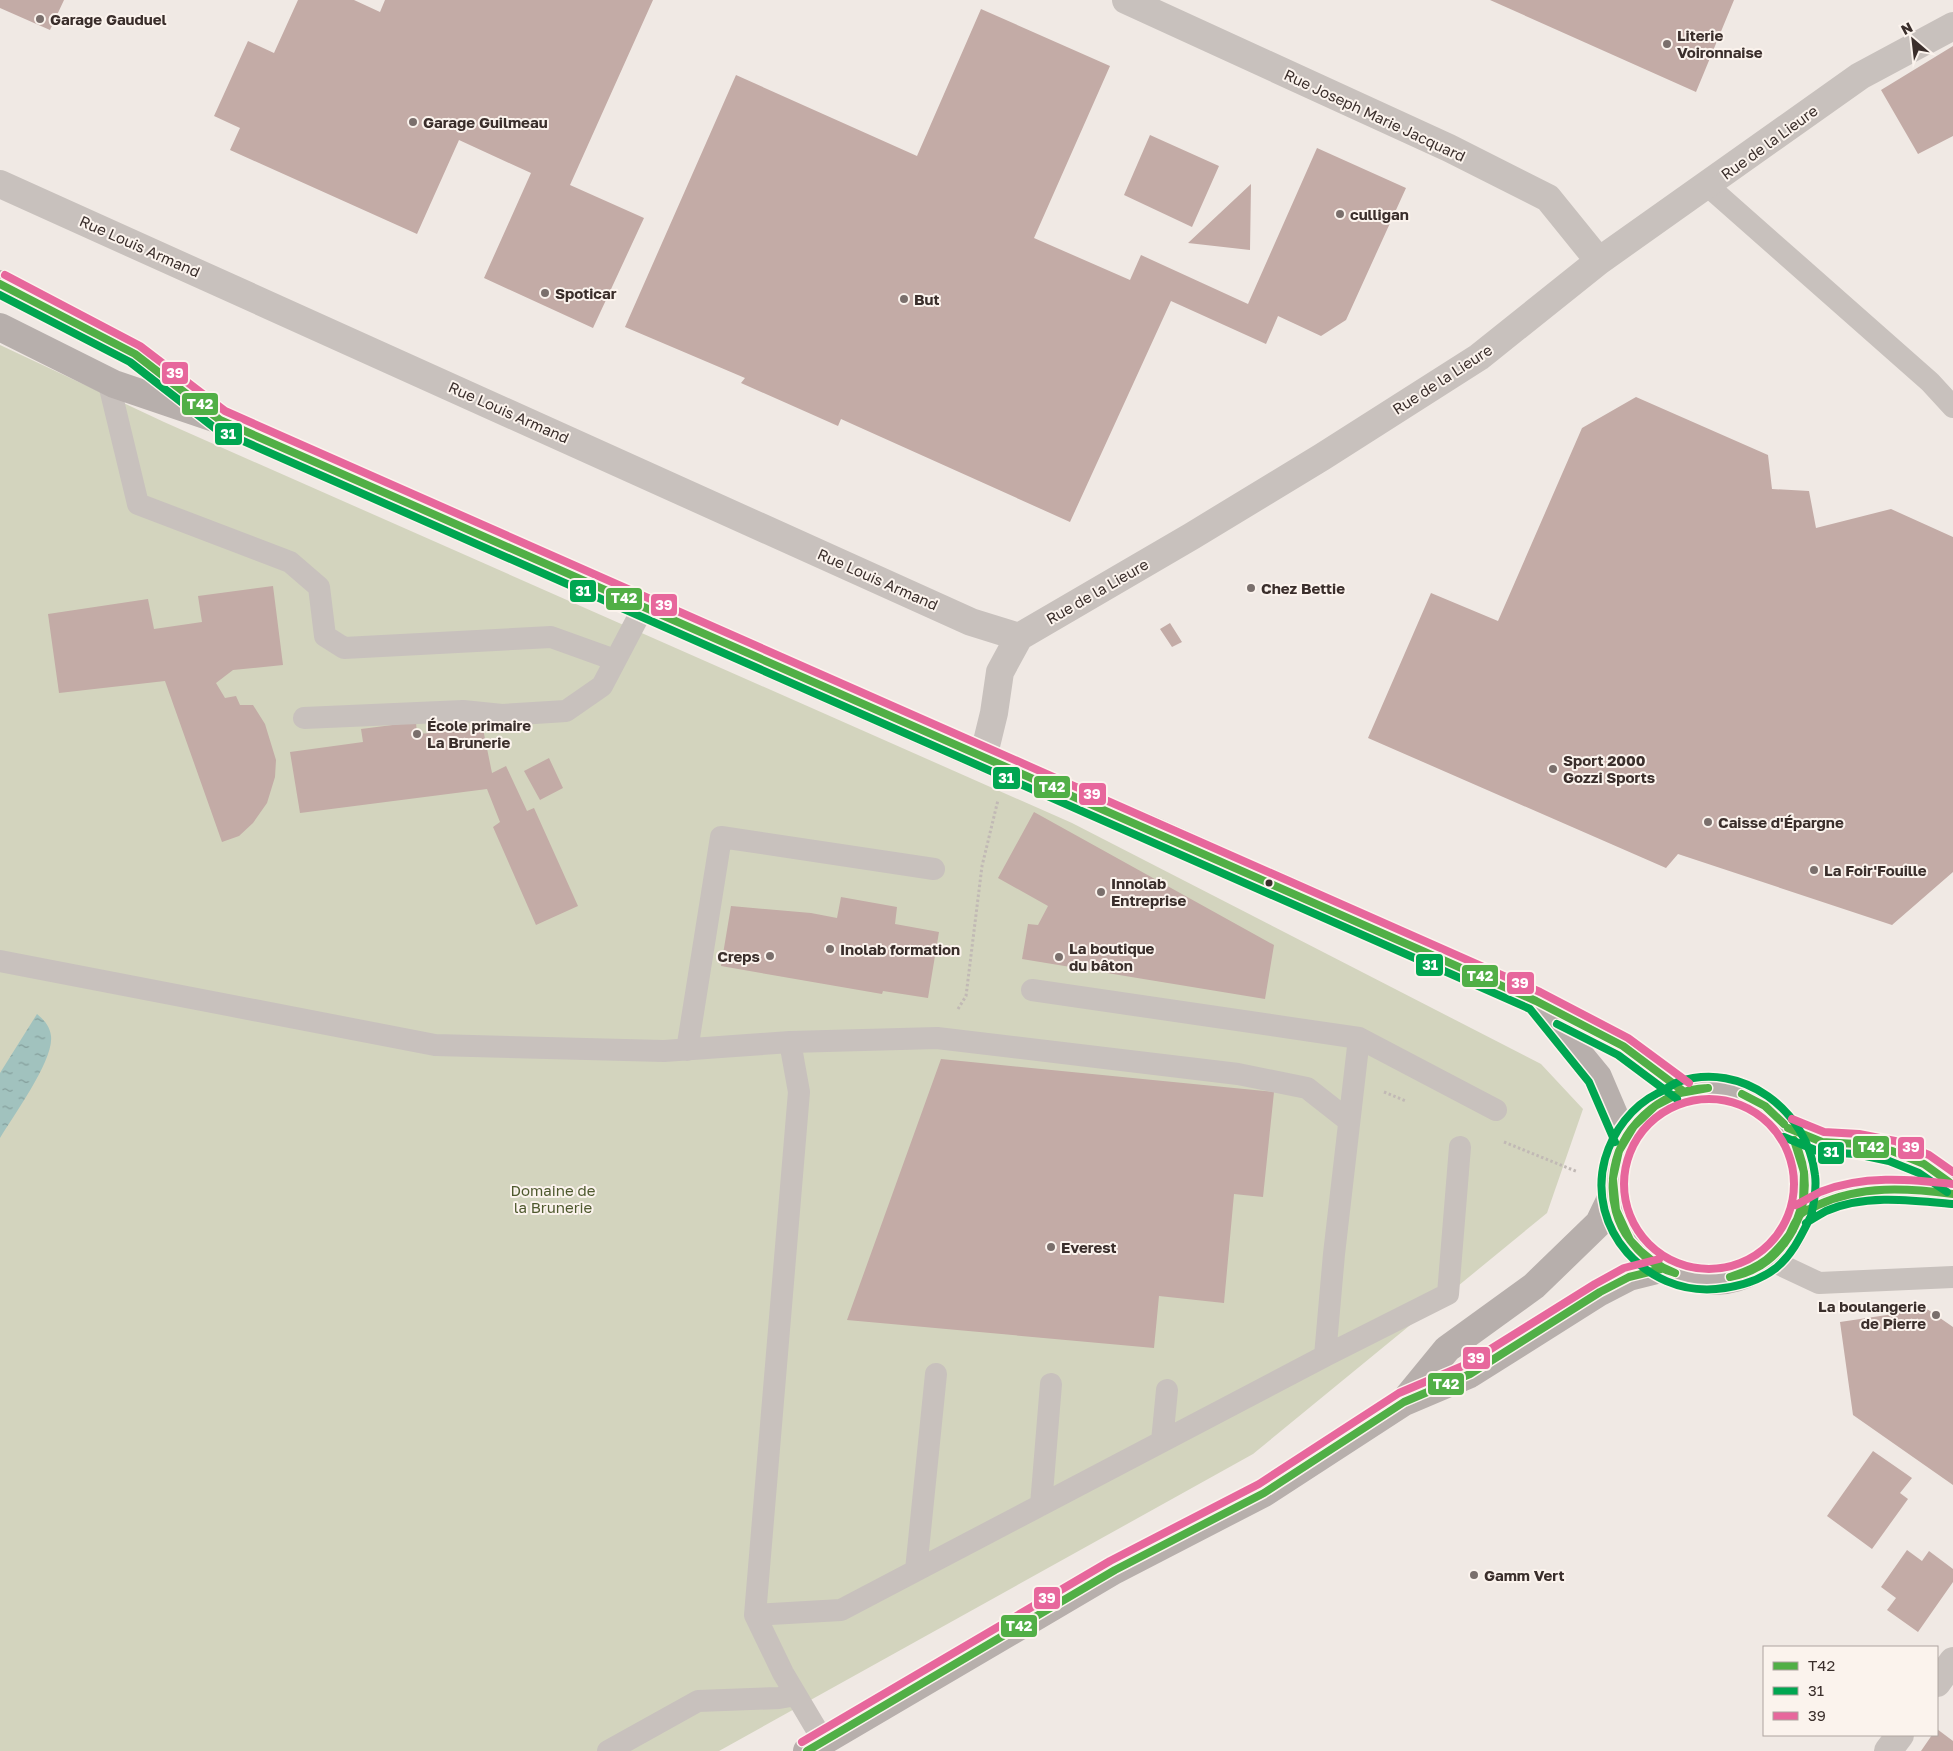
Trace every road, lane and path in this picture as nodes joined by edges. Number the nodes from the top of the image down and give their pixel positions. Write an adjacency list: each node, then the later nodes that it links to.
1 (1126, 0): 5 (street, Rue Joseph Marie Jacquard)
2 (1953, 26): 4 (street, Rue de la Lieure)
3 (0, 184): 12 (street, Rue Louis Armand)
4 (1708, 186): 5 (street, Rue de la Lieure); 9 (lane)
5 (1599, 262): 12 (street, Rue de la Lieure)
6 (0, 284): 10 (main road)
7 (0, 328): 8 (main road)
8 (108, 380): 10 (main road); 13 (lane)
9 (1953, 407)
10 (220, 420): 11 (main road)
11 (644, 608): 13 (lane); 15 (main road)
12 (1019, 637): 15 (street)
13 (615, 660): 14 (lane)
14 (304, 718)
15 (982, 758): 20 (main road)
16 (999, 796): 21 (path)
17 (934, 869): 24 (lane)
18 (0, 961): 24 (lane)
19 (1032, 990): 22 (lane)
20 (1536, 1001): 25 (main road); 29 (main road)
21 (937, 1038): 23 (lane); 27 (lane)
22 (1358, 1038): 26 (lane); 27 (lane)
23 (790, 1042): 24 (lane); 46 (lane)
24 (686, 1050)
25 (1683, 1091): 28 (main road); 29 (main road)
26 (1496, 1110)
27 (1349, 1121): 38 (lane)
28 (1788, 1128): 31 (main road); 34 (main road)
29 (1624, 1138): 33 (main road)
30 (1460, 1147): 38 (lane)
31 (1953, 1184)
32 (1953, 1194): 34 (main road)
33 (1612, 1196): 36 (main road); 42 (main road)
34 (1801, 1214): 35 (main road)
35 (1770, 1260): 36 (main road); 37 (lane)
36 (1661, 1269): 42 (main road)
37 (1953, 1277)
38 (1325, 1356): 43 (lane)
39 (936, 1374): 45 (lane)
40 (1051, 1384): 44 (lane)
41 (1167, 1390): 43 (lane)
42 (1404, 1402): 51 (main road)
43 (1162, 1441): 44 (lane)
44 (1041, 1504): 45 (lane)
45 (916, 1570): 46 (lane)
46 (755, 1615): 49 (lane)
47 (1953, 1661): 48 (street)
48 (1938, 1682)
49 (796, 1695): 51 (lane); 52 (lane)
50 (1899, 1736): 53 (street)
51 (816, 1746)
52 (608, 1751)
53 (1888, 1751)

